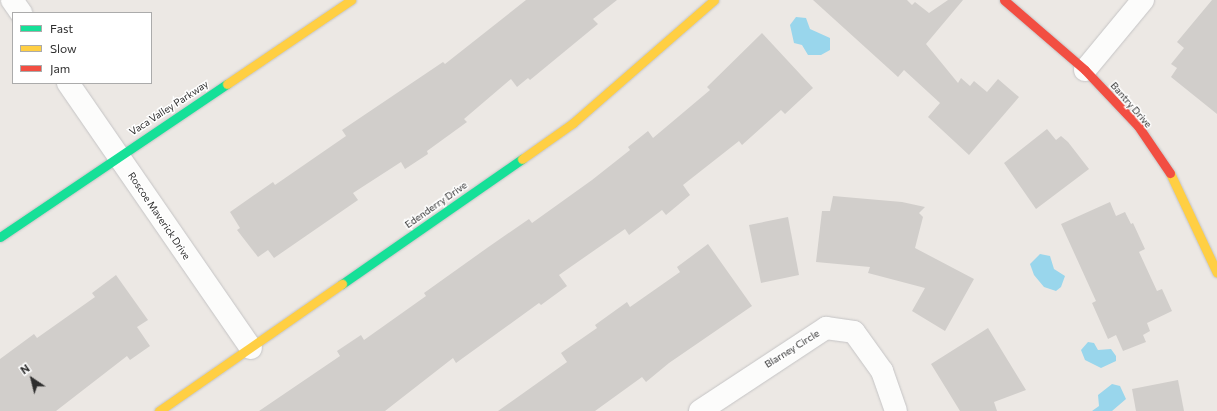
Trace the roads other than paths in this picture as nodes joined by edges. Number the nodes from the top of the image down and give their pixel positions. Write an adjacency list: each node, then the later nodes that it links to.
1 (12, 0): 6 (street)
2 (351, 0): 9 (street, Vaca Valley Parkway)
3 (714, 0): 12 (street, Edenderry Drive)
4 (1004, 0): 7 (street, Bantry Drive)
5 (1143, 0): 7 (street)
6 (20, 12)
7 (1085, 70): 11 (street, Bantry Drive)
8 (69, 84): 9 (street, Roscoe Maverick Drive)
9 (118, 155): 10 (street, Vaca Valley Parkway); 12 (street, Roscoe Maverick Drive)
10 (0, 237)
11 (1217, 273)
12 (251, 348): 13 (street, Edenderry Drive)
13 (159, 411)
14 (700, 411): 15 (street, Blarney Circle)
15 (896, 411)

